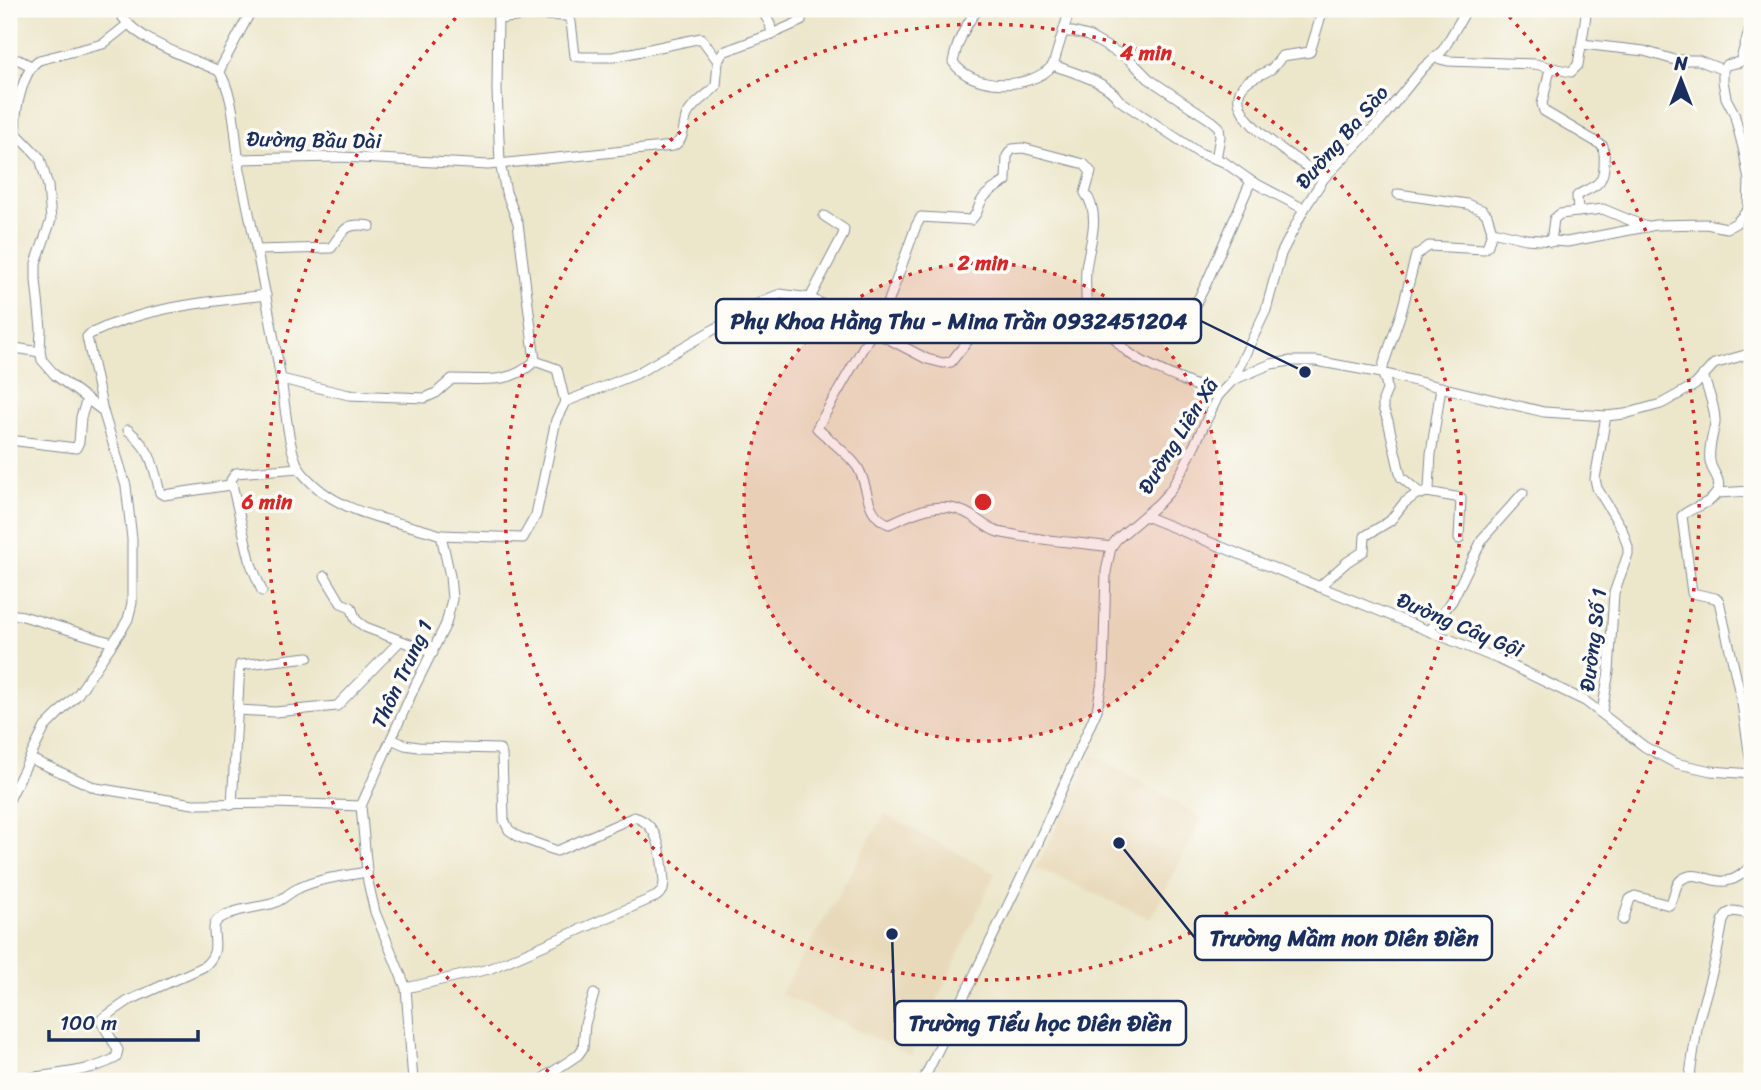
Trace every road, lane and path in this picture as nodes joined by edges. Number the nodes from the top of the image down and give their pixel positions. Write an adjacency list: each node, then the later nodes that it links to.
1 (118, 9): 13 (street)
2 (252, 9): 24 (street)
3 (498, 9): 11 (street)
4 (761, 9): 15 (street)
5 (801, 9): 15 (street)
6 (978, 9): 20 (street)
7 (1070, 9): 14 (street)
8 (1323, 9): 29 (street)
9 (1467, 9): 17 (street, Đường Ba Sào)
10 (1587, 9): 16 (street)
11 (498, 19): 19 (street); 28 (street)
12 (1752, 20): 23 (street)
13 (127, 25): 21 (street); 24 (street)
14 (1063, 32): 20 (street); 27 (street)
15 (772, 34): 19 (street)
16 (1582, 44): 22 (street); 23 (street)
17 (1436, 58): 22 (street); 29 (street, Đường Ba Sào)
18 (9, 60): 21 (street)
19 (718, 61): 28 (street, Đường Bầu Dài)
20 (1054, 65): 27 (street)
21 (31, 66): 25 (street)
22 (1550, 69): 33 (street)
23 (1723, 69): 36 (street)
24 (219, 71): 26 (street, Đường Bầu Dài)
25 (13, 133): 46 (street)
26 (238, 159): 28 (street, Đường Bầu Dài); 39 (street)
27 (1216, 159): 30 (street)
28 (500, 163): 48 (street)
29 (1324, 178): 32 (street, Đường Ba Sào)
30 (1251, 181): 32 (street); 44 (street)
31 (1398, 194): 37 (street)
32 (1304, 209): 52 (street, Đường Ba Sào)
33 (1578, 212): 36 (street); 38 (street)
34 (824, 216): 41 (street)
35 (370, 226): 39 (street)
36 (1646, 227): 38 (street)
37 (1492, 231): 38 (street); 49 (street)
38 (1551, 242)
39 (257, 250): 40 (street)
40 (267, 295): 51 (street); 57 (street)
41 (810, 298): 43 (street); 56 (street)
42 (1088, 320): 43 (street); 43 (street); 44 (street)
43 (873, 330): 70 (street)
44 (1111, 331): 54 (street)
45 (9, 347): 46 (street)
46 (40, 352): 55 (street)
47 (1752, 354): 50 (street, Đường Liên Xã)
48 (535, 361): 51 (street); 56 (street)
49 (1382, 373): 52 (street, Đường Liên Xã); 53 (street, Đường Liên Xã); 64 (street)
50 (1703, 375): 58 (street, Đường Liên Xã); 66 (street)
51 (281, 379): 61 (street)
52 (1233, 380): 54 (street, Đường Liên Xã)
53 (1441, 387): 58 (street, Đường Liên Xã); 64 (street)
54 (1218, 396): 67 (street, Đường Liên Xã)
55 (87, 399): 57 (street); 60 (street)
56 (565, 402): 68 (street)
57 (103, 411): 77 (street)
58 (1606, 416): 81 (street, Đường Số 1)
59 (128, 430): 62 (street)
60 (9, 440)
61 (299, 468): 62 (street); 68 (street)
62 (230, 485): 73 (street)
63 (1752, 491): 66 (street)
64 (1422, 493): 69 (street); 72 (street)
65 (1522, 493): 75 (street)
66 (1717, 493): 84 (street)
67 (1145, 516): 70 (street, Đường Liên Xã); 72 (street, Đường Cây Gội)
68 (441, 535): 78 (street, Thôn Trung 1)
69 (1459, 539)
70 (1111, 547): 97 (street)
71 (326, 576): 76 (street)
72 (1320, 587): 75 (street, Đường Cây Gội)
73 (262, 592)
74 (9, 614): 77 (street)
75 (1430, 629): 81 (street, Đường Cây Gội)
76 (399, 642): 78 (street); 80 (street)
77 (113, 643): 83 (street)
78 (433, 653): 82 (street, Thôn Trung 1)
79 (308, 657): 80 (street)
80 (238, 710): 86 (street)
81 (1602, 712): 84 (street, Đường Cây Gội)
82 (391, 739): 87 (street, Thôn Trung 1); 92 (street)
83 (31, 759): 85 (street); 86 (street)
84 (1752, 772)
85 (9, 800)
86 (232, 805): 87 (street)
87 (361, 806): 89 (street, Thôn Trung 1)
88 (1752, 864): 91 (street)
89 (367, 872): 92 (street, Thôn Trung 1); 94 (street)
90 (1752, 914): 98 (street)
91 (1623, 920)
92 (406, 989): 95 (street, Thôn Trung 1)
93 (594, 994): 96 (street)
94 (12, 1081)
95 (413, 1081)
96 (539, 1081)
97 (923, 1081)
98 (1689, 1081)

